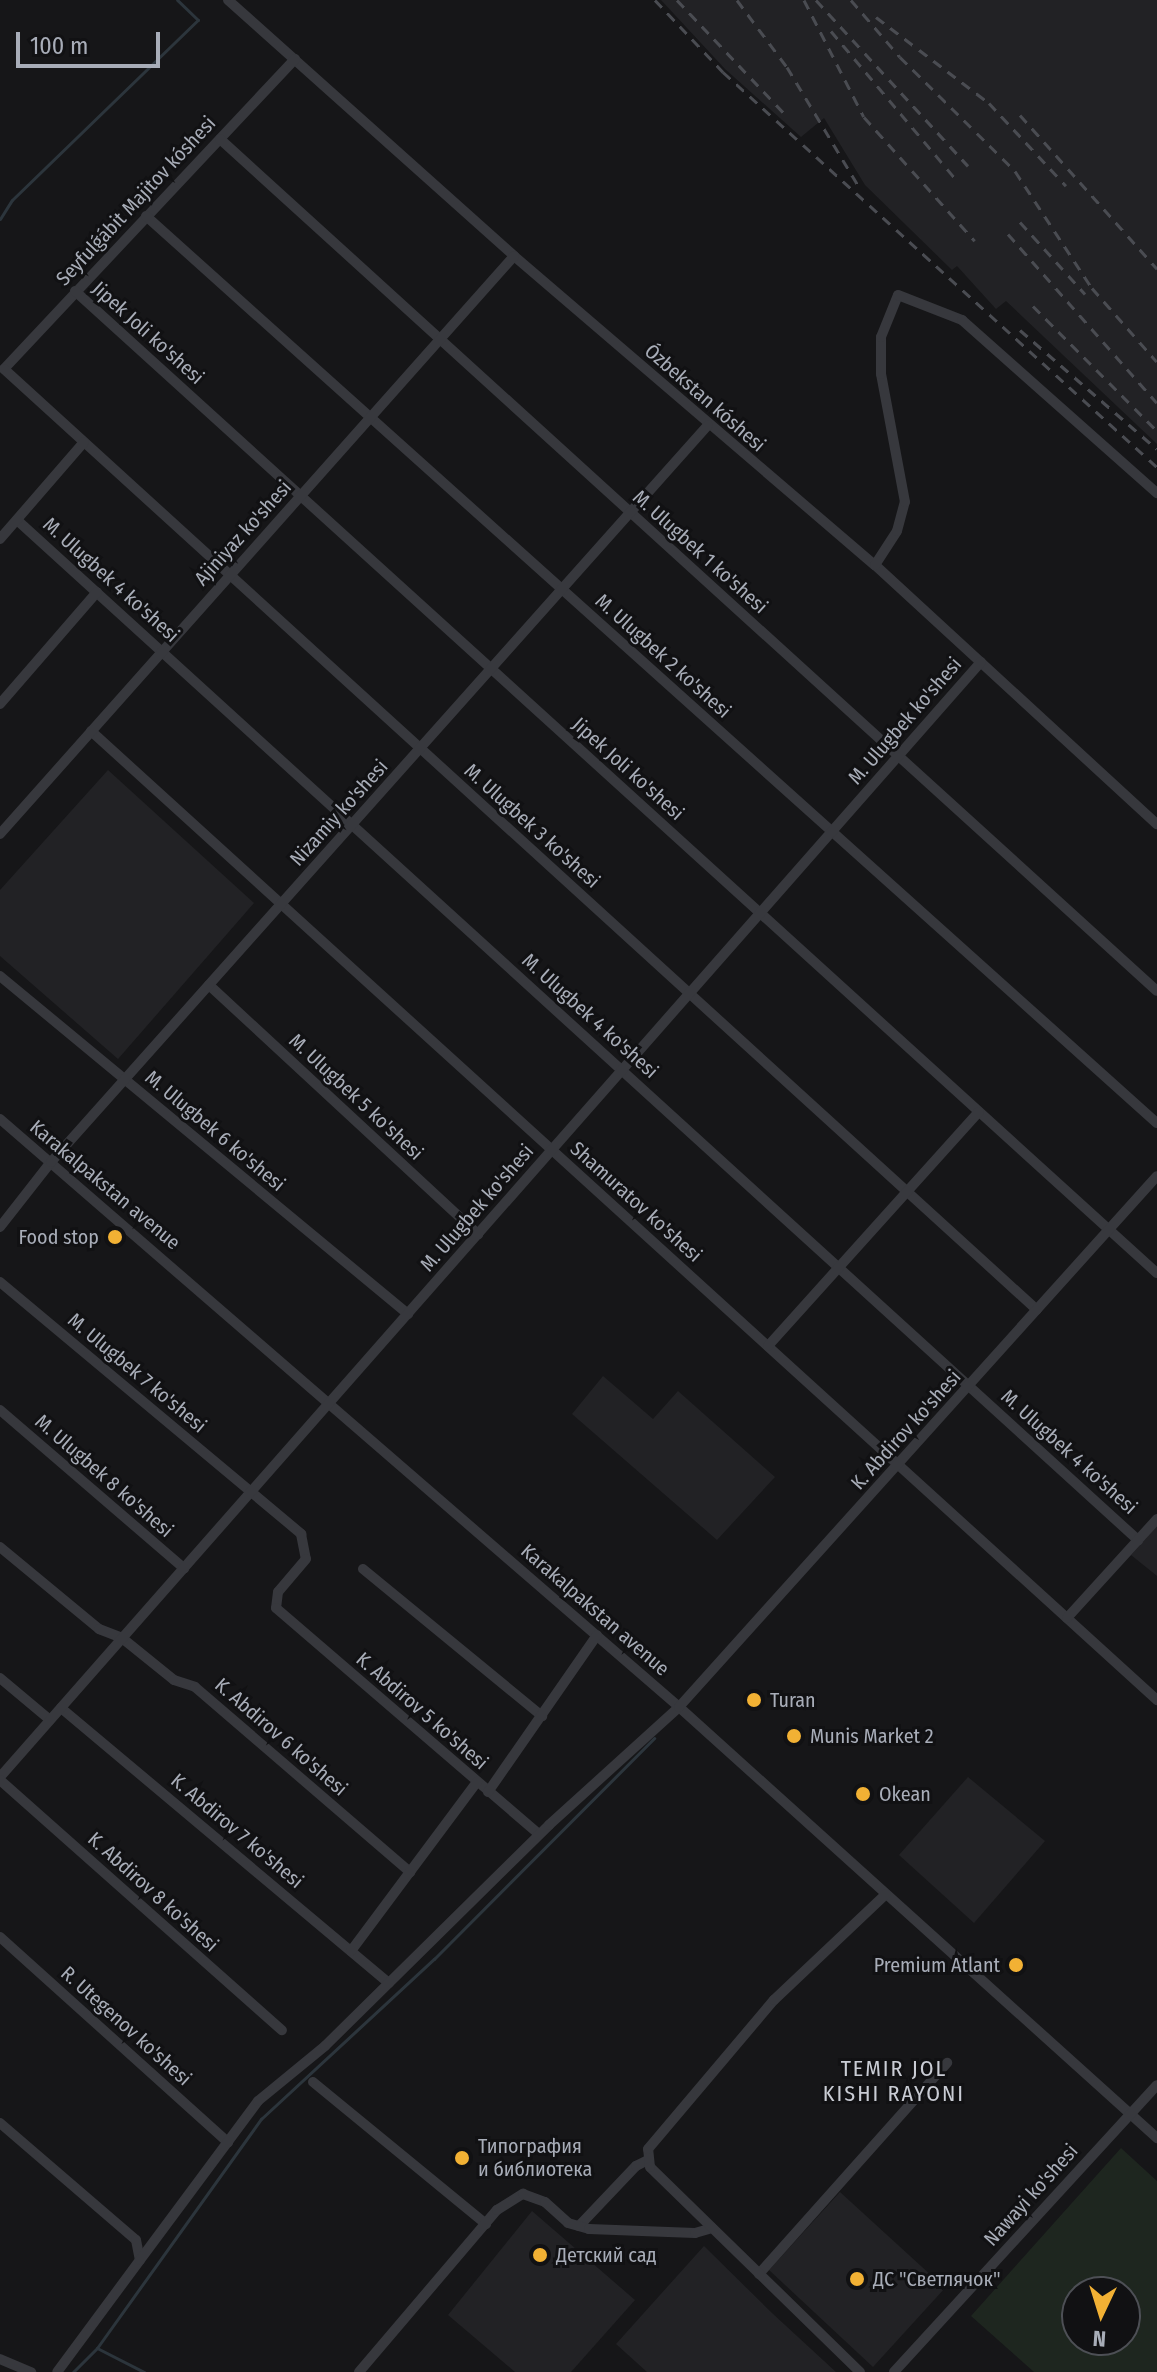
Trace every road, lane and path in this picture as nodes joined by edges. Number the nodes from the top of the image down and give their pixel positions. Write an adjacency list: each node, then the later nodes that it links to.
1 (228, 0): 2 (street, Ózbekstan kóshesi)
2 (295, 59): 3 (street, Seyfulǵábit Majitov kóshesi); 5 (street, Ózbekstan kóshesi)
3 (220, 139): 4 (street, Seyfulǵábit Majitov kóshesi); 7 (street, M. Ulugbek 1 ko'shesi)
4 (146, 216): 6 (street, Seyfulǵábit Majitov kóshesi); 9 (street, M. Ulugbek 2 ko'shesi)
5 (514, 256): 7 (street, Ajiniyaz ko'shesi); 10 (street, Ózbekstan kóshesi)
6 (75, 291): 8 (street, Seyfulǵábit Majitov kóshesi); 13 (street, Jipek Joli ko'shesi)
7 (440, 339): 9 (street, Ajiniyaz ko'shesi); 14 (street, M. Ulugbek 1 ko'shesi)
8 (4, 369): 11 (street, M. Ulugbek 3 ko'shesi)
9 (370, 417): 13 (street, Ajiniyaz ko'shesi); 19 (street, M. Ulugbek 2 ko'shesi)
10 (708, 425): 14 (street, Nizamiy ko'shesi); 17 (street, Ózbekstan kóshesi)
11 (84, 442): 15 (street); 18 (street, M. Ulugbek 3 ko'shesi)
12 (1157, 493): 17 (street)
13 (300, 496): 18 (street, Ajiniyaz ko'shesi); 23 (street, Jipek Joli ko'shesi)
14 (631, 512): 19 (street, Nizamiy ko'shesi); 27 (street, M. Ulugbek 1 ko'shesi)
15 (17, 520): 16 (street); 20 (street, M. Ulugbek 4 ko'shesi)
16 (0, 539)
17 (875, 565): 22 (street, Ózbekstan kóshesi)
18 (230, 575): 21 (street, Ajiniyaz ko'shesi); 26 (street, M. Ulugbek 3 ko'shesi)
19 (562, 589): 23 (street, Nizamiy ko'shesi); 30 (street, M. Ulugbek 2 ko'shesi)
20 (97, 592): 21 (street, M. Ulugbek 4 ko'shesi); 24 (street)
21 (162, 651): 25 (street, Ajiniyaz ko'shesi); 29 (street, M. Ulugbek 4 ko'shesi)
22 (981, 662): 27 (street, M. Ulugbek ko'shesi); 28 (street, Ózbekstan kóshesi)
23 (491, 669): 26 (street, Nizamiy ko'shesi); 33 (street, Jipek Joli ko'shesi)
24 (0, 704)
25 (91, 731): 31 (street, Ajiniyaz ko'shesi); 32 (street, Shamuratov ko'shesi)
26 (420, 748): 29 (street, Nizamiy ko'shesi); 37 (street, M. Ulugbek 3 ko'shesi)
27 (899, 756): 30 (street, M. Ulugbek ko'shesi); 36 (street, M. Ulugbek 1 ko'shesi)
28 (1157, 824)
29 (352, 825): 32 (street, Nizamiy ko'shesi); 38 (street, M. Ulugbek 4 ko'shesi)
30 (832, 831): 33 (street, M. Ulugbek ko'shesi); 42 (street, M. Ulugbek 2 ko'shesi)
31 (0, 834)
32 (281, 904): 35 (street, Nizamiy ko'shesi); 43 (street, Shamuratov ko'shesi)
33 (760, 913): 37 (street, M. Ulugbek ko'shesi); 40 (street, Jipek Joli ko'shesi)
34 (0, 976): 39 (street, M. Ulugbek 6 ko'shesi)
35 (209, 985): 39 (street, Nizamiy ko'shesi); 49 (street, M. Ulugbek 5 ko'shesi)
36 (1157, 991)
37 (689, 993): 38 (street, M. Ulugbek ko'shesi); 46 (street, M. Ulugbek 3 ko'shesi)
38 (622, 1070): 43 (street, M. Ulugbek ko'shesi); 50 (street, M. Ulugbek 4 ko'shesi)
39 (125, 1080): 44 (street, Nizamiy ko'shesi); 54 (street, M. Ulugbek 6 ko'shesi)
40 (979, 1112): 46 (street); 48 (street, Jipek Joli ko'shesi)
41 (0, 1119): 44 (street, Karakalpakstan avenue)
42 (1157, 1123)
43 (552, 1150): 49 (street, M. Ulugbek ko'shesi); 55 (street, Shamuratov ko'shesi)
44 (51, 1162): 47 (street, Nizamiy ko'shesi); 57 (street, Karakalpakstan avenue)
45 (1157, 1176): 48 (street, K. Abdirov ko'shesi)
46 (907, 1192): 50 (street); 53 (street, M. Ulugbek 3 ko'shesi)
47 (0, 1227)
48 (1108, 1229): 51 (street, Jipek Joli ko'shesi); 53 (street, K. Abdirov ko'shesi)
49 (478, 1234): 54 (street, M. Ulugbek ko'shesi)
50 (839, 1267): 55 (street); 56 (street, M. Ulugbek 4 ko'shesi)
51 (1157, 1273)
52 (0, 1282): 60 (street, M. Ulugbek 7 ko'shesi)
53 (1037, 1310): 56 (street, K. Abdirov ko'shesi)
54 (408, 1314): 57 (street, M. Ulugbek ko'shesi)
55 (768, 1346): 59 (street, Shamuratov ko'shesi)
56 (969, 1386): 59 (street, K. Abdirov ko'shesi); 62 (street, M. Ulugbek 4 ko'shesi)
57 (330, 1400): 60 (street, M. Ulugbek ko'shesi); 68 (street, Karakalpakstan avenue)
58 (0, 1410): 64 (street, M. Ulugbek 8 ko'shesi)
59 (899, 1466): 67 (street, Shamuratov ko'shesi); 72 (street, K. Abdirov ko'shesi)
60 (251, 1492): 64 (street, M. Ulugbek ko'shesi); 66 (street, M. Ulugbek 7 ko'shesi)
61 (1157, 1519): 62 (street)
62 (1138, 1540): 67 (street)
63 (0, 1547): 69 (street, K. Abdirov 6 ko'shesi)
64 (184, 1568): 69 (street, M. Ulugbek ko'shesi)
65 (363, 1569): 74 (street)
66 (282, 1615): 77 (street, K. Abdirov 5 ko'shesi)
67 (1067, 1618): 71 (street, Shamuratov ko'shesi)
68 (597, 1635): 72 (street, Karakalpakstan avenue); 74 (street)
69 (122, 1638): 73 (street, M. Ulugbek ko'shesi); 80 (street, K. Abdirov 6 ko'shesi)
70 (0, 1678): 75 (street)
71 (1157, 1700)
72 (679, 1707): 79 (street, K. Abdirov ko'shesi); 81 (street, Karakalpakstan avenue)
73 (61, 1708): 75 (street, M. Ulugbek ko'shesi); 83 (street, K. Abdirov 7 ko'shesi)
74 (542, 1716): 78 (street)
75 (50, 1720): 76 (street, M. Ulugbek ko'shesi)
76 (0, 1779): 85 (street, K. Abdirov 8 ko'shesi)
77 (477, 1782): 78 (street, K. Abdirov 5 ko'shesi); 80 (street)
78 (488, 1792): 79 (street, K. Abdirov 5 ko'shesi)
79 (539, 1834): 84 (street, K. Abdirov ko'shesi)
80 (410, 1872): 83 (street)
81 (886, 1894): 89 (street, Karakalpakstan avenue); 93 (street)
82 (0, 1937): 92 (street, R. Utegenov ko'shesi)
83 (351, 1951): 84 (street, K. Abdirov 7 ko'shesi)
84 (389, 1983): 92 (street, K. Abdirov ko'shesi)
85 (282, 2030)
86 (947, 2063): 98 (street)
87 (313, 2082): 94 (street)
88 (1157, 2085): 89 (street, Nawayi ko'shesi)
89 (1129, 2114): 91 (street, Karakalpakstan avenue); 104 (street, Nawayi ko'shesi)
90 (0, 2123): 97 (street)
91 (1157, 2138)
92 (228, 2142): 97 (street, K. Abdirov ko'shesi)
93 (648, 2160): 95 (street); 96 (street)
94 (486, 2224): 95 (street); 102 (street)
95 (579, 2226): 96 (street)
96 (712, 2228): 98 (street)
97 (140, 2260): 101 (street, K. Abdirov ko'shesi)
98 (759, 2274): 103 (street)
99 (0, 2359): 100 (street)
100 (31, 2372)
101 (57, 2372)
102 (359, 2372)
103 (860, 2372)
104 (894, 2372)

